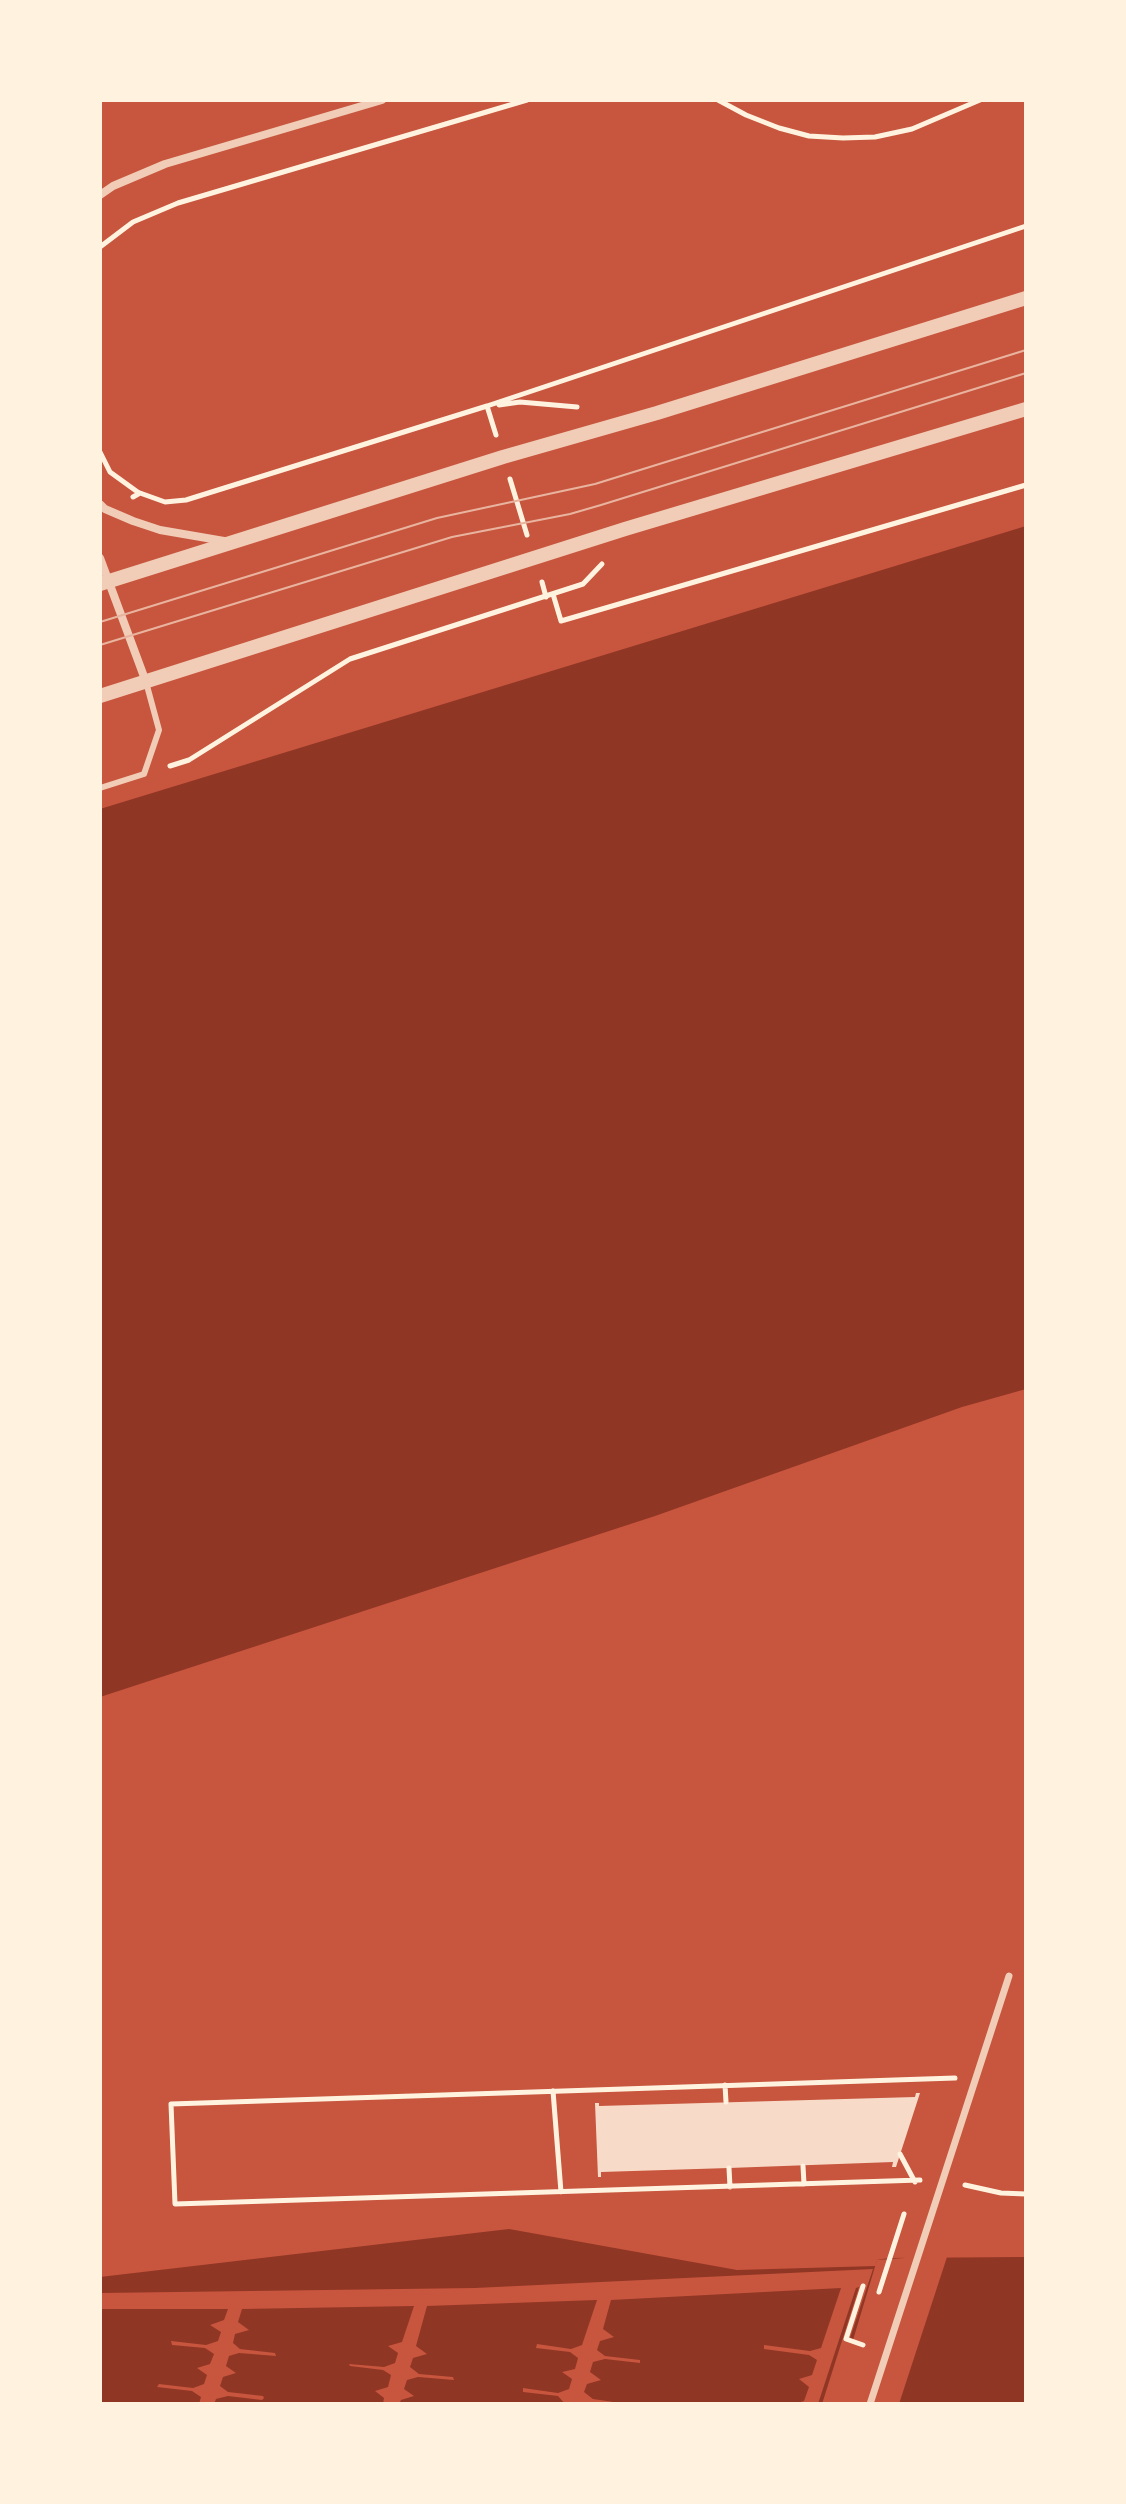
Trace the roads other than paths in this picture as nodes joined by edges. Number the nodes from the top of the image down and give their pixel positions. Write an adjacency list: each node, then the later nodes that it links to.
1 (382, 100): 2 (street)
2 (100, 195)
3 (1026, 298): 6 (street)
4 (1026, 409): 9 (street)
5 (100, 504): 6 (street)
6 (241, 540): 8 (street)
7 (100, 558): 8 (street)
8 (105, 583): 9 (street)
9 (146, 682): 10 (street); 11 (lane)
10 (100, 696)
11 (100, 788)
12 (1009, 1976): 13 (street)
13 (870, 2404)

